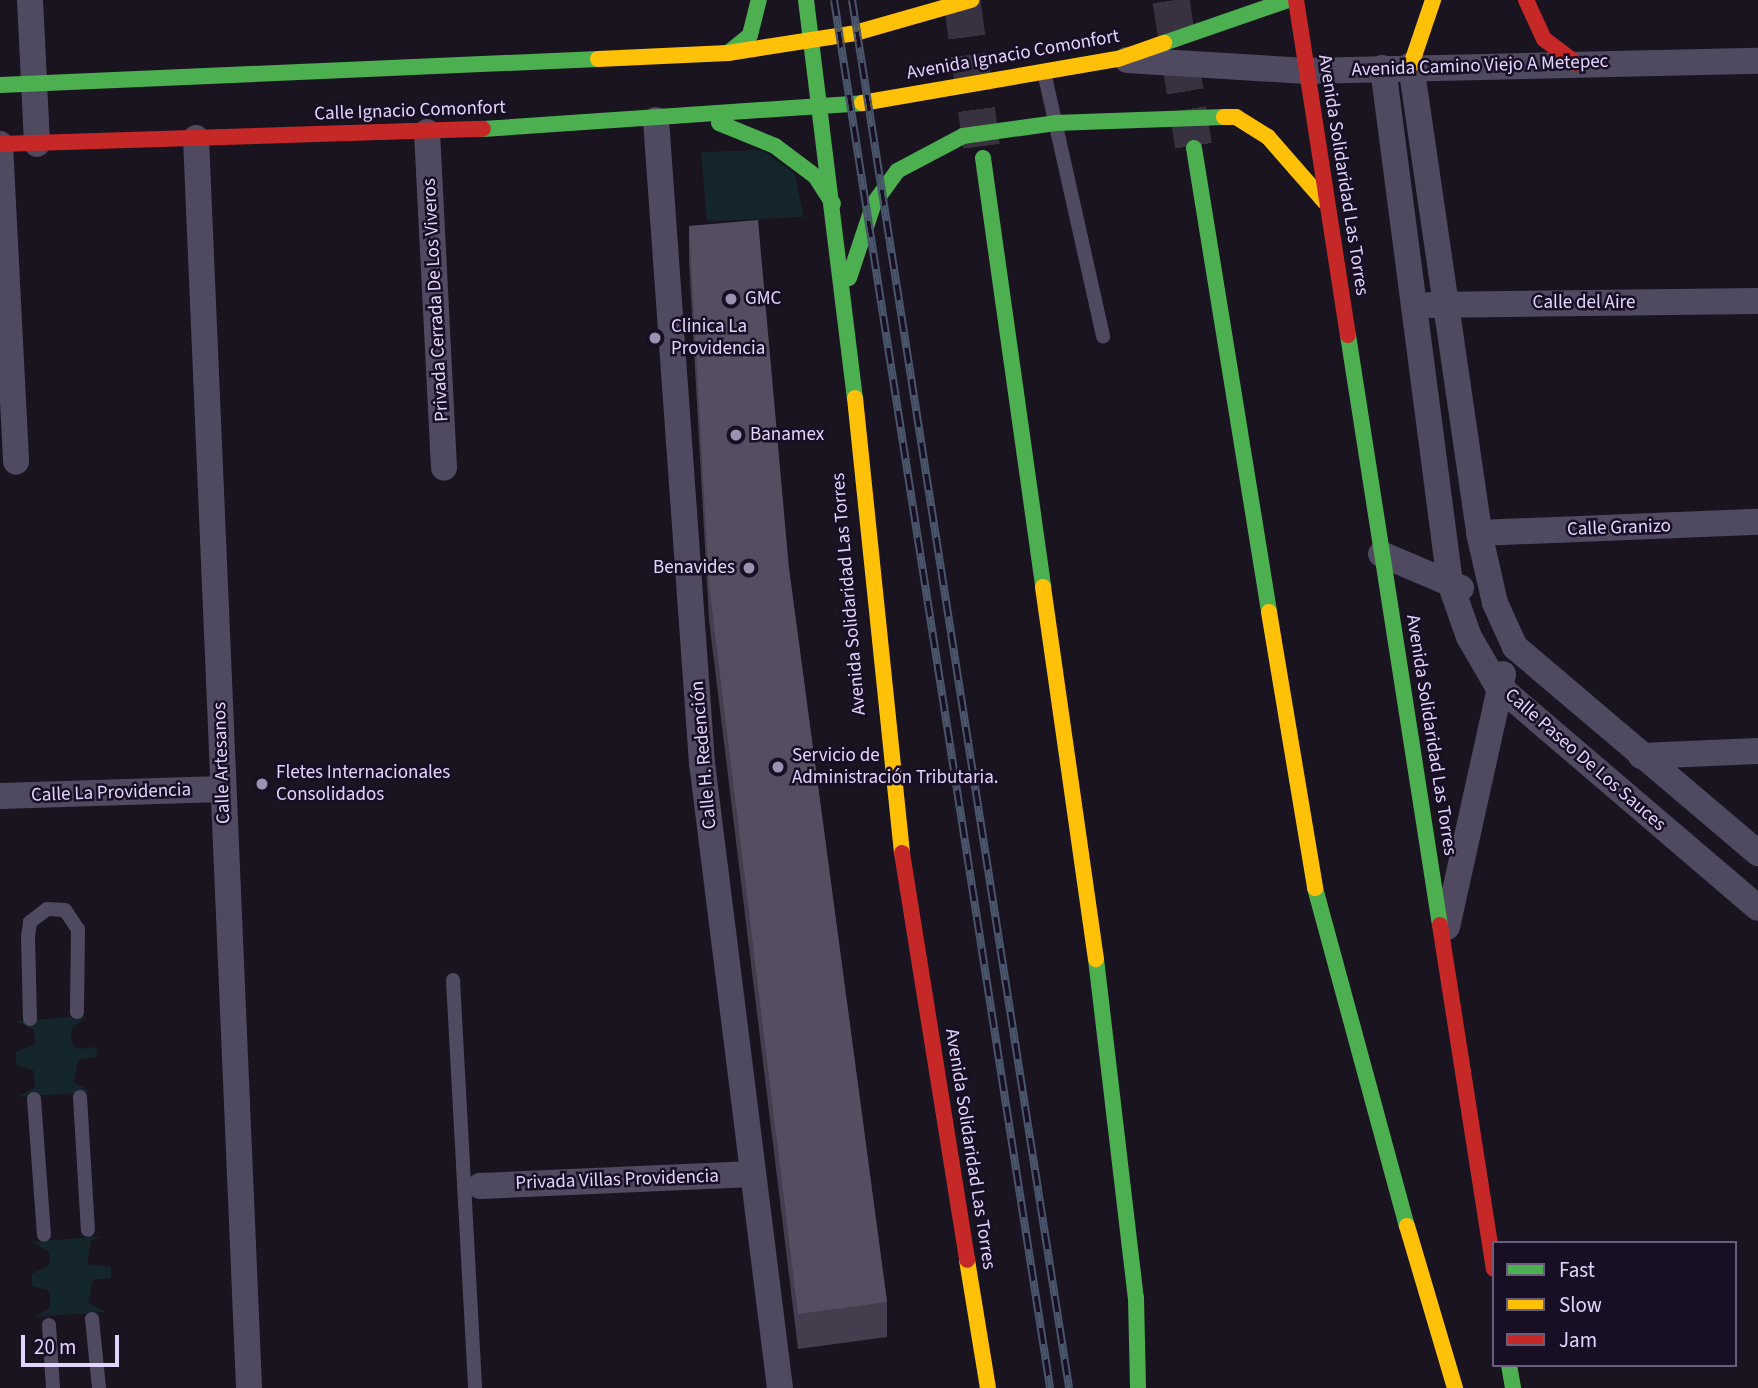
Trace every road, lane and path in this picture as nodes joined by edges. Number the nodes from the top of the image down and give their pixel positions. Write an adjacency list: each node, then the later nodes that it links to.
1 (30, 0): 18 (street)
2 (760, 0): 10 (main road)
3 (806, 0): 9 (main road, Avenida Solidaridad Las Torres)
4 (971, 0): 9 (main road)
5 (1288, 0): 11 (main road, Avenida Ignacio Comonfort)
6 (1296, 0): 16 (main road, Avenida Solidaridad Las Torres)
7 (1433, 0): 14 (main road)
8 (1525, 0): 13 (main road)
9 (812, 42): 10 (main road); 20 (main road, Avenida Solidaridad Las Torres)
10 (728, 53): 18 (main road)
11 (1118, 59): 16 (street, Avenida Camino Viejo A Metepec); 17 (main road, Avenida Ignacio Comonfort)
12 (1758, 61): 13 (street, Avenida Camino Viejo A Metepec)
13 (1576, 63): 14 (street, Avenida Camino Viejo A Metepec)
14 (1411, 65): 15 (street, Avenida Camino Viejo A Metepec); 34 (street, Calle Paseo De Los Sauces)
15 (1382, 68): 16 (street, Avenida Camino Viejo A Metepec); 35 (street, Calle Paseo De Los Sauces)
16 (1306, 71): 30 (main road, Avenida Solidaridad Las Torres)
17 (1044, 72): 20 (main road, Avenida Ignacio Comonfort); 23 (lane)
18 (34, 84): 19 (main road); 26 (street)
19 (0, 85)
20 (821, 110): 21 (main road, Calle Ignacio Comonfort); 31 (main road, Avenida Solidaridad Las Torres)
21 (704, 118): 22 (main road, Calle Ignacio Comonfort); 31 (main road)
22 (656, 120): 24 (main road, Calle Ignacio Comonfort); 58 (street, Calle H. Redención)
23 (1055, 123): 30 (main road); 32 (main road); 36 (lane)
24 (427, 132): 25 (main road, Calle Ignacio Comonfort); 38 (street, Privada Cerrada De Los Viveros)
25 (196, 138): 26 (main road, Calle Ignacio Comonfort); 48 (street, Calle Artesanos)
26 (37, 144): 27 (main road, Calle Ignacio Comonfort)
27 (0, 145): 37 (street)
28 (1194, 148): 73 (main road)
29 (983, 158): 72 (main road)
30 (1326, 203): 41 (main road, Avenida Solidaridad Las Torres)
31 (834, 206): 32 (main road, Avenida Solidaridad Las Torres)
32 (845, 291): 71 (main road, Avenida Solidaridad Las Torres)
33 (1758, 301): 34 (street, Calle del Aire)
34 (1447, 303): 35 (street, Calle del Aire); 40 (street, Calle Paseo De Los Sauces)
35 (1411, 307): 42 (street, Calle Paseo De Los Sauces)
36 (1103, 337)
37 (16, 462)
38 (444, 468)
39 (1758, 522): 40 (street, Calle Granizo)
40 (1479, 533): 43 (street, Calle Paseo De Los Sauces)
41 (1381, 554): 42 (street); 52 (main road, Avenida Solidaridad Las Torres)
42 (1450, 583): 43 (street); 45 (street, Calle Paseo De Los Sauces)
43 (1495, 603): 44 (street, Calle Paseo De Los Sauces)
44 (1515, 647): 45 (street); 47 (street, Calle Paseo De Los Sauces)
45 (1497, 685): 51 (street, Calle Paseo De Los Sauces); 52 (street)
46 (1758, 751): 47 (street)
47 (1642, 756): 50 (street, Calle Paseo De Los Sauces)
48 (222, 789): 49 (street, Calle La Providencia); 68 (street, Calle Artesanos)
49 (0, 796)
50 (1758, 853)
51 (1758, 908)
52 (1443, 948): 62 (main road, Avenida Solidaridad Las Torres)
53 (453, 980): 69 (lane)
54 (78, 1012): 55 (lane)
55 (30, 1019)
56 (80, 1097): 60 (lane)
57 (34, 1099): 61 (lane)
58 (754, 1174): 59 (street, Privada Villas Providencia); 70 (street, Calle H. Redención)
59 (480, 1186)
60 (88, 1230)
61 (44, 1235)
62 (1492, 1256)
63 (92, 1319): 67 (lane)
64 (49, 1325): 66 (lane)
65 (1509, 1367): 74 (main road)
66 (53, 1388)
67 (99, 1388)
68 (248, 1388)
69 (475, 1388)
70 (780, 1388)
71 (988, 1388)
72 (1138, 1388)
73 (1455, 1388)
74 (1513, 1388)

